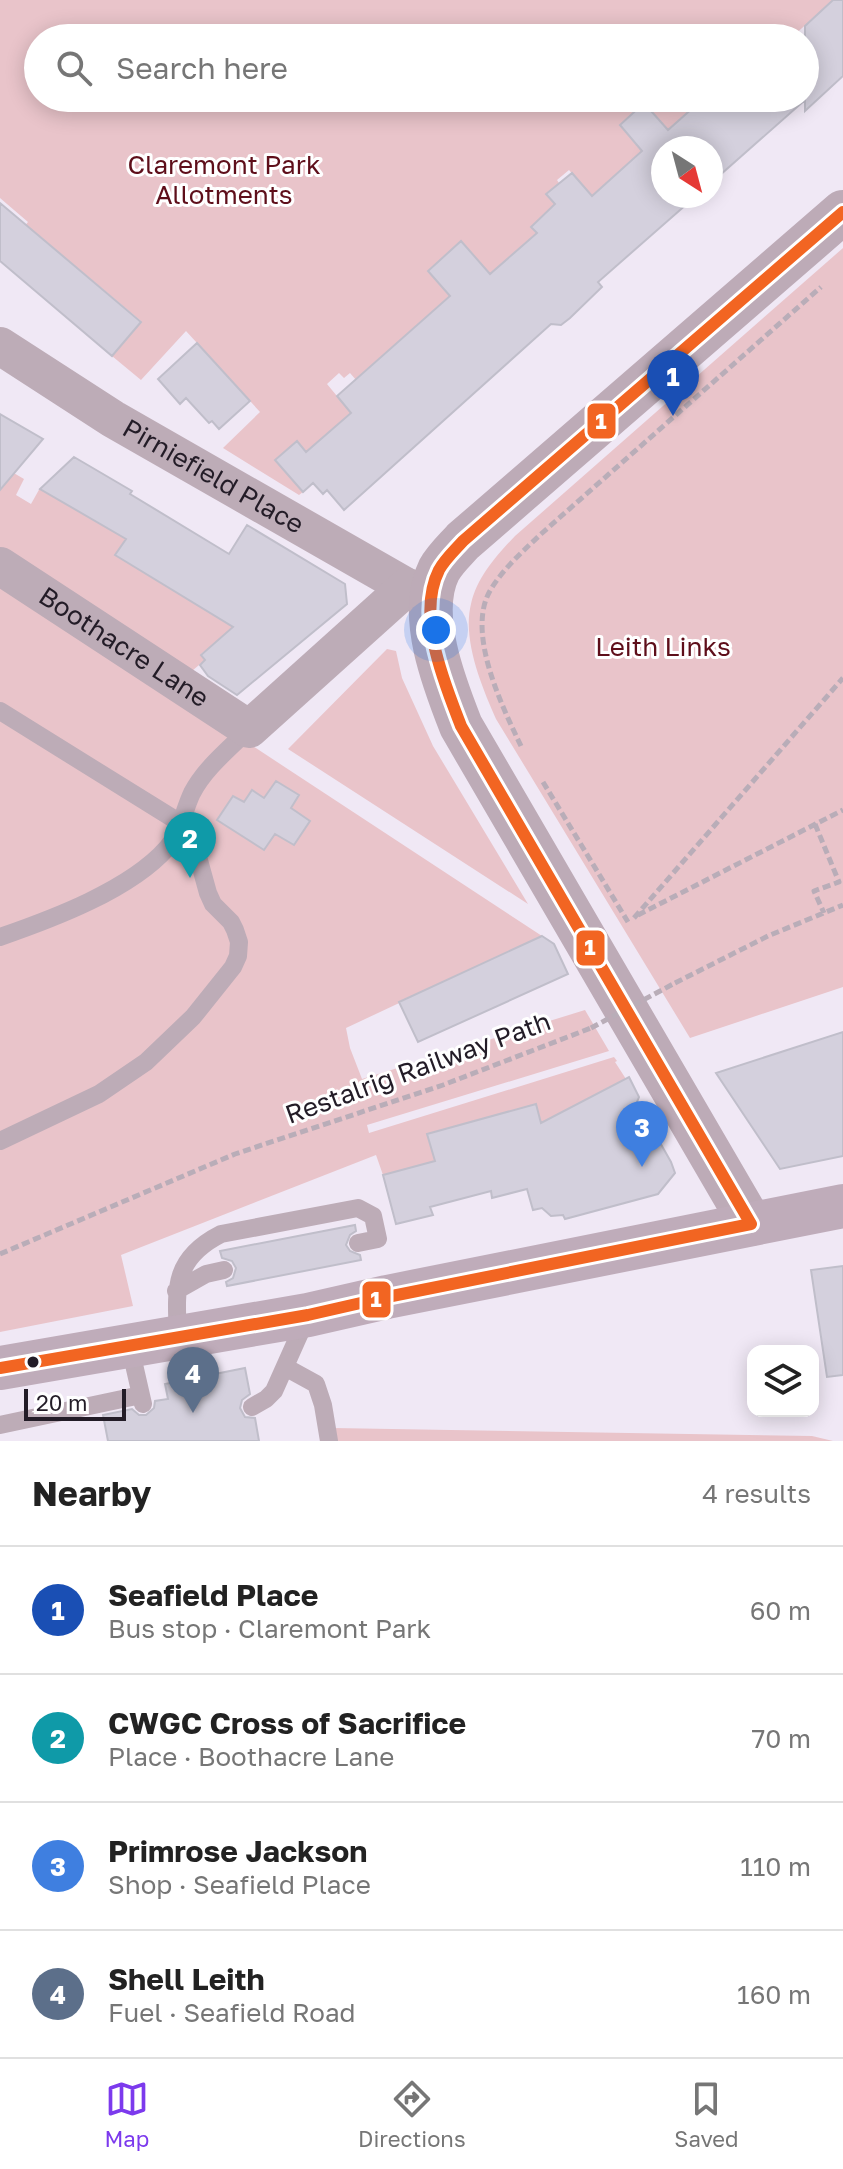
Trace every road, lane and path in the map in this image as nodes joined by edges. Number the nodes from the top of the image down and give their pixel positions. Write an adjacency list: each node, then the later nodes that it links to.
1 (843, 212): 5 (street)
2 (831, 278): 9 (path)
3 (0, 346): 5 (street, Pirniefield Place)
4 (0, 566): 8 (street, Boothacre Lane)
5 (419, 594): 8 (street); 19 (street)
6 (843, 678): 16 (path)
7 (0, 711): 12 (lane)
8 (249, 729): 12 (lane)
9 (525, 752)
10 (540, 778): 17 (path)
11 (843, 810): 13 (path)
12 (182, 824): 18 (lane); 20 (lane)
13 (815, 824): 15 (path); 16 (path)
14 (843, 905): 15 (path, Restalrig Railway Path)
15 (824, 913): 24 (path, Restalrig Railway Path, bridge)
16 (634, 918): 17 (path)
17 (628, 922): 19 (path)
18 (0, 937)
19 (590, 945): 22 (street)
20 (0, 1141)
21 (843, 1206): 22 (main road)
22 (751, 1224): 27 (main road)
23 (358, 1243): 26 (lane)
24 (0, 1254)
25 (224, 1270): 26 (lane)
26 (176, 1291): 28 (lane)
27 (308, 1315): 28 (main road); 30 (lane)
28 (178, 1338): 29 (main road)
29 (130, 1347): 31 (main road); 33 (lane)
30 (285, 1367): 32 (lane); 34 (lane)
31 (0, 1368)
32 (252, 1407)
33 (0, 1425)
34 (329, 1441)

